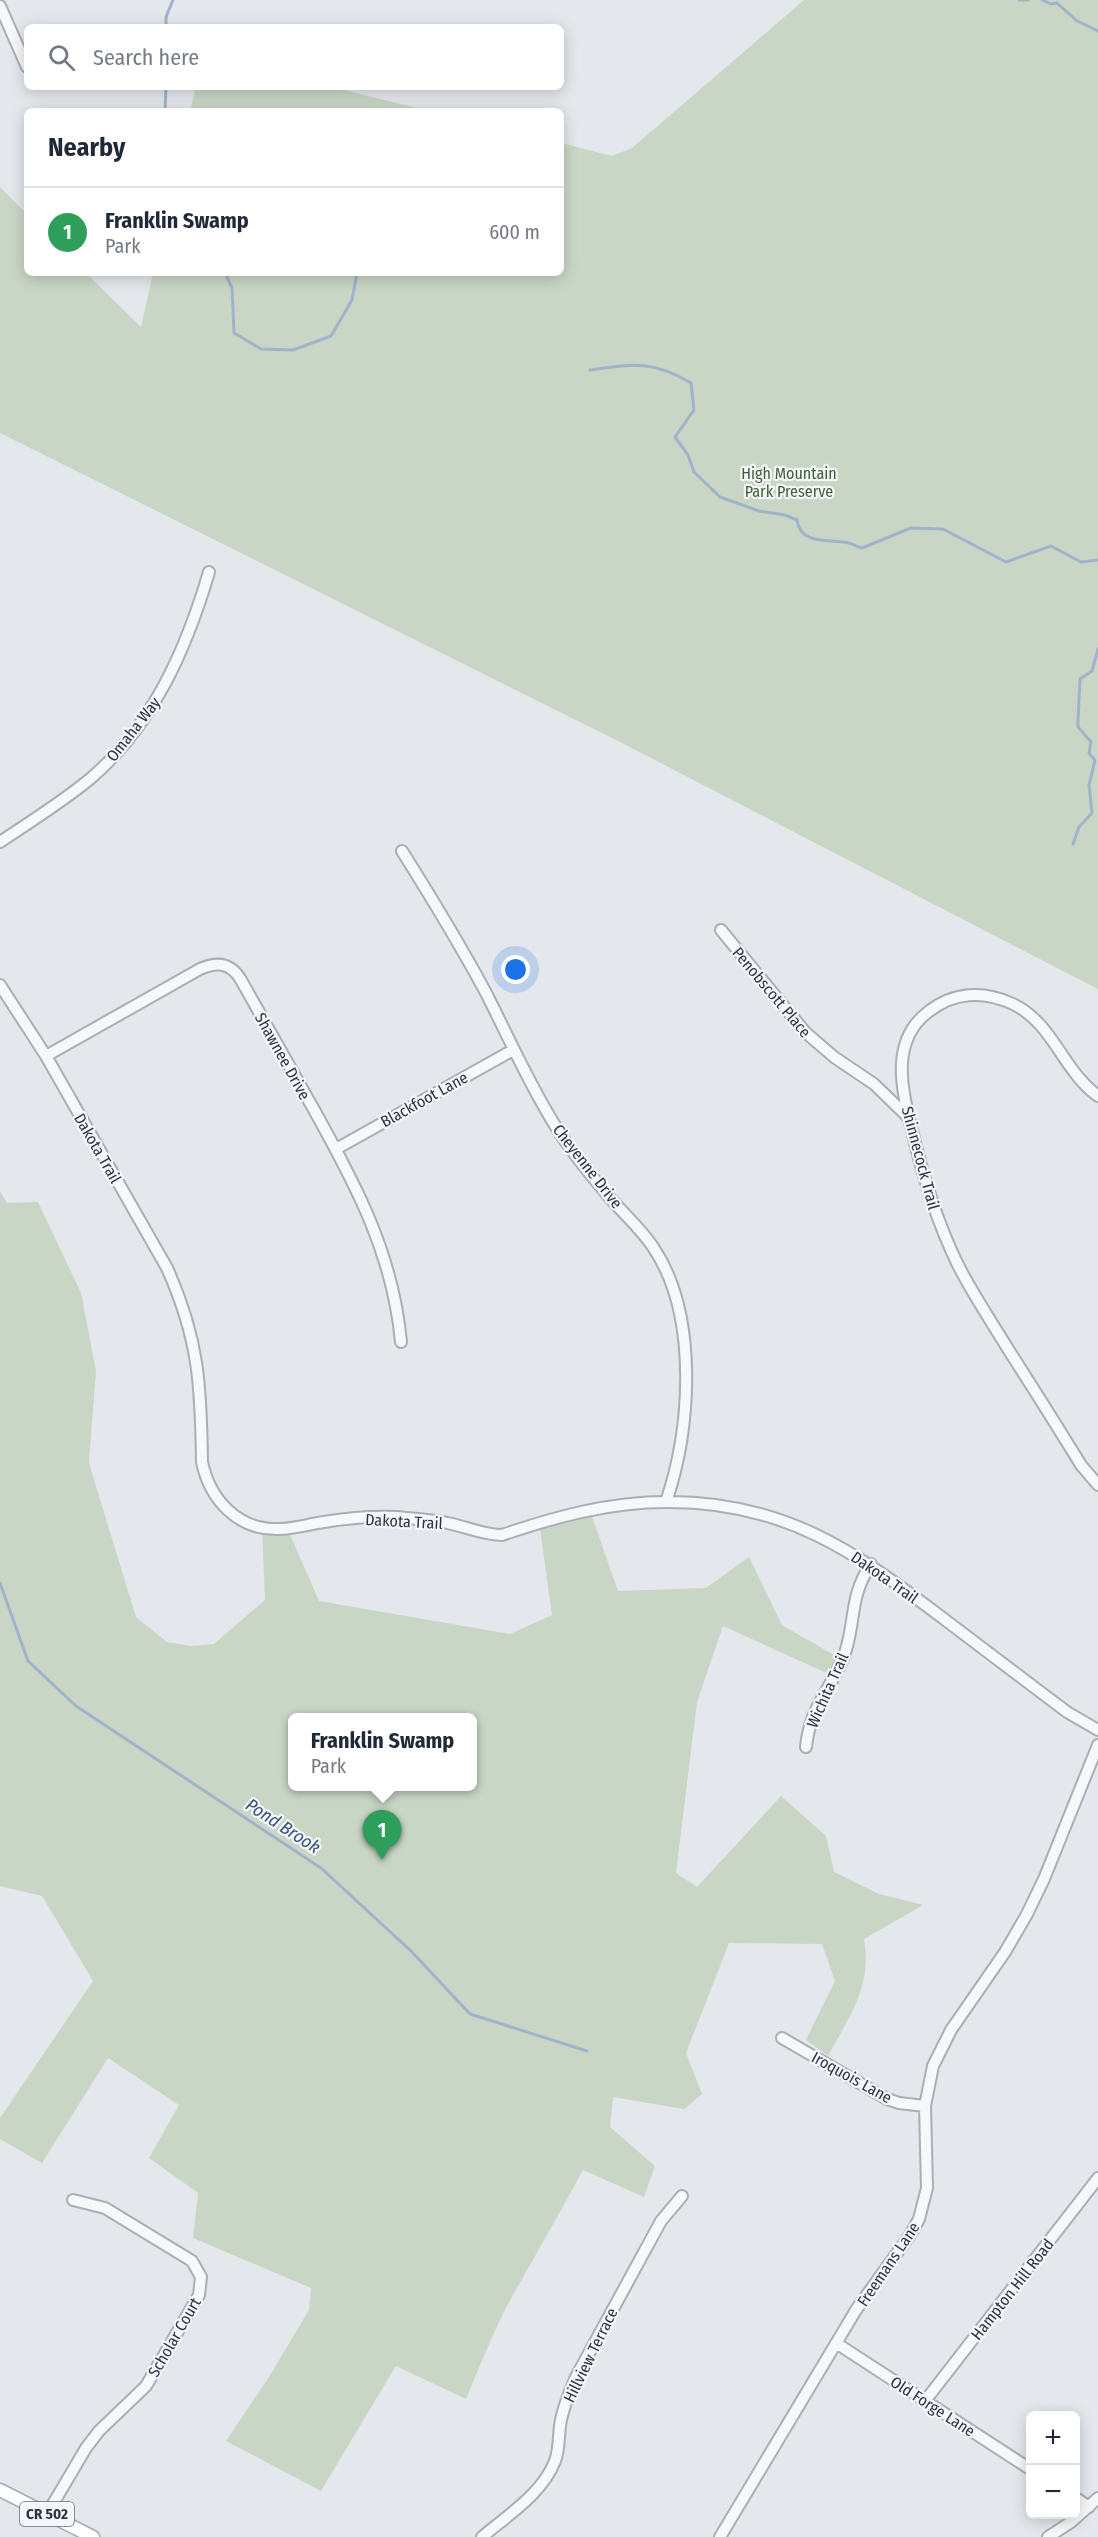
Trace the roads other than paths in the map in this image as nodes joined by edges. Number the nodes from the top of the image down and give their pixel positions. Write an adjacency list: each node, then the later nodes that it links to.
1 (0, 6): 2 (street)
2 (24, 60)
3 (209, 573): 4 (street, Omaha Way)
4 (0, 842)
5 (402, 851): 8 (street, Cheyenne Drive)
6 (721, 930): 11 (street, Penobscott Place)
7 (0, 985): 9 (street, Dakota Trail)
8 (513, 1050): 12 (street, Blackfoot Lane); 15 (street, Cheyenne Drive)
9 (46, 1056): 12 (street, Shawnee Drive); 15 (street, Dakota Trail)
10 (1098, 1096): 11 (street, Shinnecock Trail)
11 (909, 1119): 14 (street, Shinnecock Trail)
12 (336, 1149): 13 (street, Shawnee Drive)
13 (401, 1342)
14 (1098, 1485)
15 (666, 1502): 16 (street, Dakota Trail)
16 (871, 1564): 17 (street, Dakota Trail); 19 (street, Wichita Trail)
17 (1098, 1730)
18 (1098, 1745): 21 (street, Freemans Lane)
19 (806, 1747)
20 (783, 2038): 21 (street, Iroquois Lane)
21 (925, 2106): 25 (street, Freemans Lane)
22 (1098, 2178): 26 (street, Hampton Hill Road)
23 (682, 2196): 34 (street, Hillview Terrace)
24 (73, 2200): 32 (street, Scholar Court)
25 (836, 2343): 26 (street, Old Forge Lane); 35 (street, Freemans Lane)
26 (925, 2401): 27 (street, Old Forge Lane)
27 (1026, 2466)
28 (0, 2490): 32 (main road, CR 502)
29 (1098, 2498): 31 (street)
30 (1080, 2501): 31 (street)
31 (1089, 2507): 36 (street)
32 (47, 2514): 33 (main road, CR 502)
33 (93, 2537)
34 (482, 2537)
35 (720, 2537)
36 (1048, 2537)

